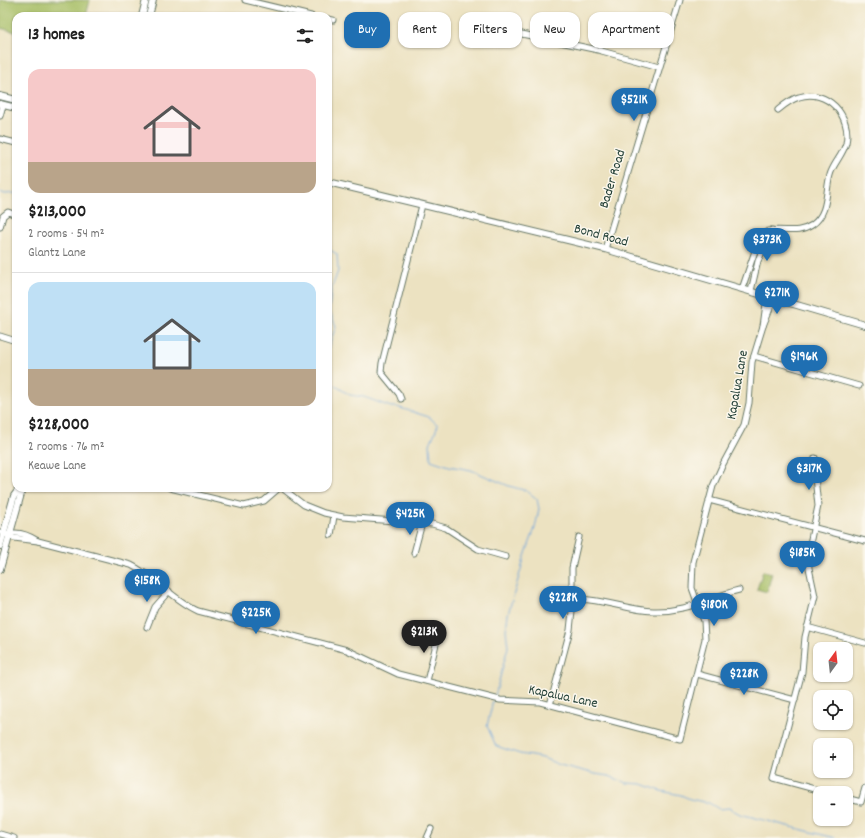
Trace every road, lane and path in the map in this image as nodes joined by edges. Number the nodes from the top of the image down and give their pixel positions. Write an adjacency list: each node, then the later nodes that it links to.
1 (146, 0): 5 (main road)
2 (153, 0): 6 (main road)
3 (245, 0): 7 (street)
4 (680, 0): 9 (street, Bader Road)
5 (143, 12)
6 (150, 12)
7 (294, 12)
8 (522, 34): 9 (street)
9 (659, 66): 23 (street, Bader Road)
10 (0, 96): 11 (main road)
11 (12, 99)
12 (1, 104): 13 (main road); 15 (street)
13 (12, 107)
14 (778, 110): 22 (street)
15 (0, 116)
16 (0, 139): 17 (street)
17 (12, 142)
18 (332, 183): 19 (main road, Bond Road)
19 (422, 205): 23 (main road, Bond Road); 32 (street)
20 (12, 214): 21 (street)
21 (0, 227)
22 (772, 230): 24 (street); 25 (street)
23 (604, 249): 24 (main road, Bond Road)
24 (742, 289): 25 (main road, Bond Road)
25 (750, 291): 26 (main road, Bond Road)
26 (771, 298): 27 (main road, Bond Road); 30 (street, Kapalua Lane)
27 (865, 325)
28 (0, 336): 29 (street)
29 (12, 340)
30 (754, 356): 31 (street); 38 (street, Kapalua Lane)
31 (859, 386)
32 (401, 399)
33 (815, 458): 41 (street)
34 (21, 492): 42 (main road)
35 (186, 492): 36 (street)
36 (275, 492)
37 (286, 492): 39 (street)
38 (709, 500): 41 (street); 53 (street, Kapalua Lane)
39 (334, 516): 40 (street); 43 (street)
40 (422, 523): 47 (street); 48 (street)
41 (814, 527): 45 (street); 55 (street)
42 (4, 533): 46 (main road); 49 (main road); 51 (street, Kapalua Lane)
43 (331, 535)
44 (579, 537): 52 (street)
45 (865, 541)
46 (0, 546)
47 (414, 553)
48 (506, 557)
49 (0, 569)
50 (739, 590): 53 (street)
51 (169, 591): 54 (street); 59 (street, Kapalua Lane)
52 (572, 600): 53 (street); 61 (street)
53 (698, 605): 58 (street, Kapalua Lane)
54 (148, 627)
55 (808, 627): 57 (street); 60 (street)
56 (439, 632): 59 (street)
57 (865, 643)
58 (697, 674): 60 (street); 61 (street, Kapalua Lane)
59 (427, 681): 61 (street, Kapalua Lane)
60 (795, 700): 63 (street)
61 (550, 705)
62 (865, 788): 64 (street)
63 (813, 789)
64 (853, 800)
65 (431, 830): 68 (street)
66 (0, 834): 67 (street)
67 (14, 838)
68 (427, 838)

